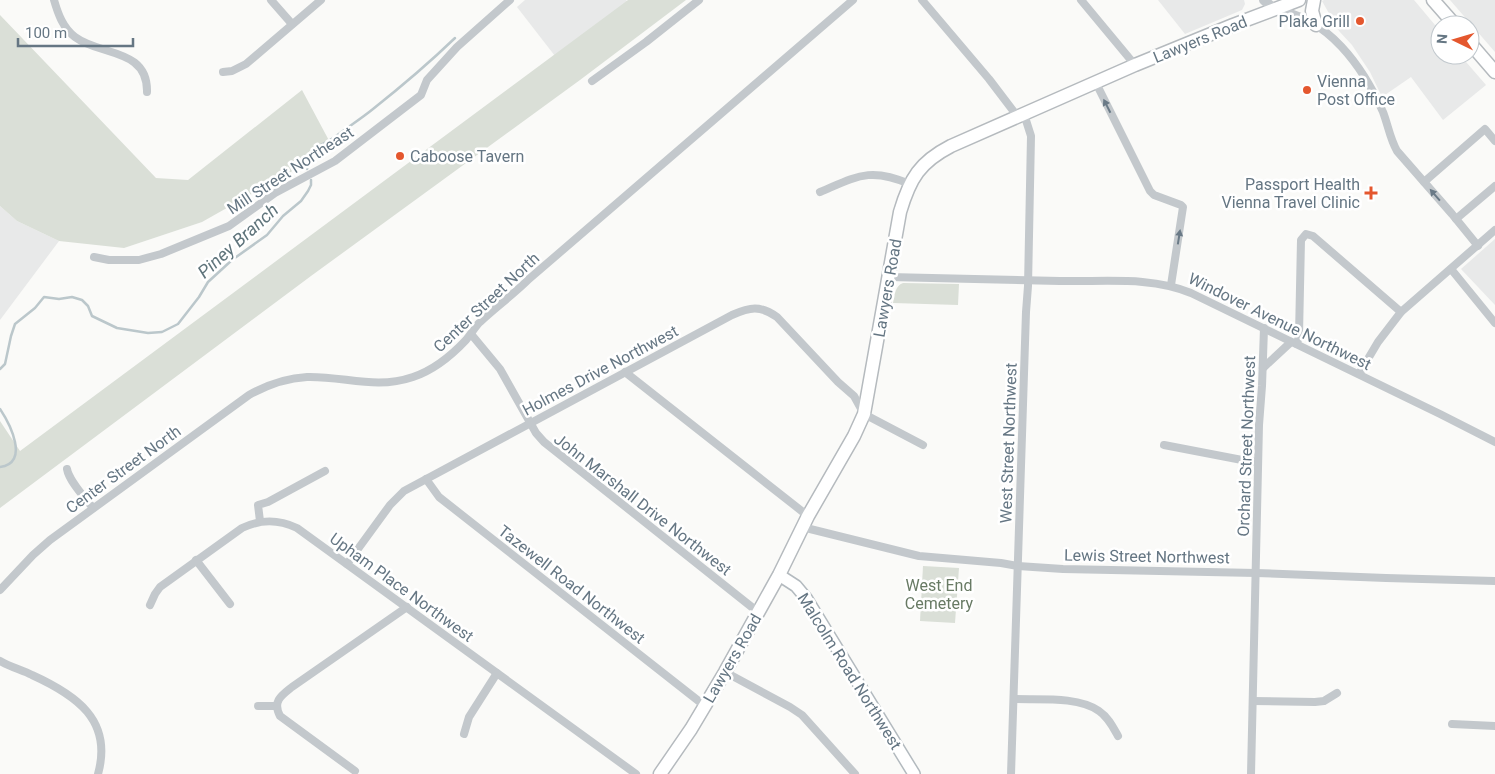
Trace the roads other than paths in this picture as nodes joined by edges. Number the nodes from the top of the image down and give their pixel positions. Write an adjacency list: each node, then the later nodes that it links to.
1 (54, 0): 23 (street)
2 (271, 0): 15 (street)
3 (321, 0): 15 (street)
4 (510, 0): 33 (street, Mill Street Northeast)
5 (699, 0): 21 (street)
6 (854, 0): 41 (street, Center Street North)
7 (922, 0): 24 (street)
8 (1081, 0): 18 (street)
9 (1264, 0): 13 (street)
10 (1299, 0): 13 (main road, Lawyers Road)
11 (1314, 0): 16 (main road)
12 (1433, 0): 14 (main road)
13 (1274, 10): 16 (street); 18 (main road, Lawyers Road)
14 (1446, 15)
15 (292, 24): 19 (street)
16 (1316, 25): 26 (street)
17 (1480, 54): 20 (main road)
18 (1135, 65): 22 (main road, Lawyers Road)
19 (223, 72)
20 (1495, 72)
21 (592, 81)
22 (1096, 83): 24 (main road, Lawyers Road); 37 (street, one-way to 22)
23 (147, 92)
24 (1021, 116): 27 (main road, Lawyers Road); 36 (street, West Street Northwest)
25 (1495, 141): 26 (street)
26 (1424, 182): 30 (street, one-way to 26)
27 (910, 184): 29 (street); 35 (main road, Lawyers Road)
28 (1495, 186): 30 (street)
29 (820, 192)
30 (1456, 219): 32 (street)
31 (1495, 230): 32 (street)
32 (1478, 246): 34 (street)
33 (94, 257)
34 (1451, 269): 38 (street); 39 (street)
35 (888, 277): 36 (street, Windover Avenue Northwest); 46 (main road, Lawyers Road)
36 (1028, 280): 37 (street, Windover Avenue Northwest); 60 (street, West Street Northwest)
37 (1171, 285): 40 (street, Windover Avenue Northwest)
38 (1402, 312): 42 (street); 45 (street)
39 (1495, 323)
40 (1264, 328): 42 (street, Windover Avenue Northwest); 43 (street, Orchard Street Northwest)
41 (470, 334): 47 (street, John Marshall Drive Northwest); 55 (street, Center Street North)
42 (1294, 343): 43 (street); 45 (street, Windover Avenue Northwest)
43 (1263, 368): 51 (street, Orchard Street Northwest)
44 (625, 372): 46 (street, Holmes Drive Northwest); 47 (street, Holmes Drive Northwest); 57 (street)
45 (1359, 374): 48 (street, Windover Avenue Northwest)
46 (864, 414): 49 (street); 57 (main road, Lawyers Road)
47 (530, 423): 54 (street, Holmes Drive Northwest); 68 (street, John Marshall Drive Northwest)
48 (1495, 442)
49 (923, 445)
50 (1164, 445): 51 (street)
51 (1258, 462): 61 (street, Orchard Street Northwest)
52 (67, 469): 55 (street)
53 (325, 471): 56 (street)
54 (426, 479): 59 (street, Holmes Drive Northwest); 77 (street, Tazewell Road Northwest)
55 (93, 508): 64 (street, Center Street North)
56 (260, 521): 58 (street, Upham Place Northwest); 59 (street, Upham Place Northwest)
57 (805, 521): 60 (street, Lewis Street Northwest); 62 (main road, Lawyers Road)
58 (196, 560): 65 (street); 66 (street, Upham Place Northwest)
59 (347, 564): 67 (street, Upham Place Northwest)
60 (1018, 566): 61 (street, Lewis Street Northwest); 73 (street, West Street Northwest)
61 (1256, 573): 63 (street, Lewis Street Northwest); 74 (street, Orchard Street Northwest)
62 (779, 575): 68 (main road, Lawyers Road); 87 (main road, Malcolm Road Northwest)
63 (1495, 581)
64 (0, 590)
65 (230, 604)
66 (150, 605)
67 (407, 608): 71 (street, Upham Place Northwest); 76 (street)
68 (758, 612): 70 (main road, Lawyers Road)
69 (0, 662): 83 (street)
70 (724, 672): 77 (main road, Lawyers Road); 86 (street)
71 (497, 673): 80 (street); 84 (street, Upham Place Northwest)
72 (1338, 693): 74 (street)
73 (1014, 699): 81 (street); 88 (street, West Street Northwest)
74 (1253, 701): 89 (street, Orchard Street Northwest)
75 (258, 706): 76 (street)
76 (276, 706): 82 (street)
77 (705, 706): 85 (main road, Lawyers Road)
78 (1452, 724): 79 (street)
79 (1495, 726)
80 (464, 734)
81 (1118, 736)
82 (355, 771)
83 (98, 774)
84 (636, 774)
85 (660, 774)
86 (855, 774)
87 (914, 774)
88 (1011, 774)
89 (1250, 774)

